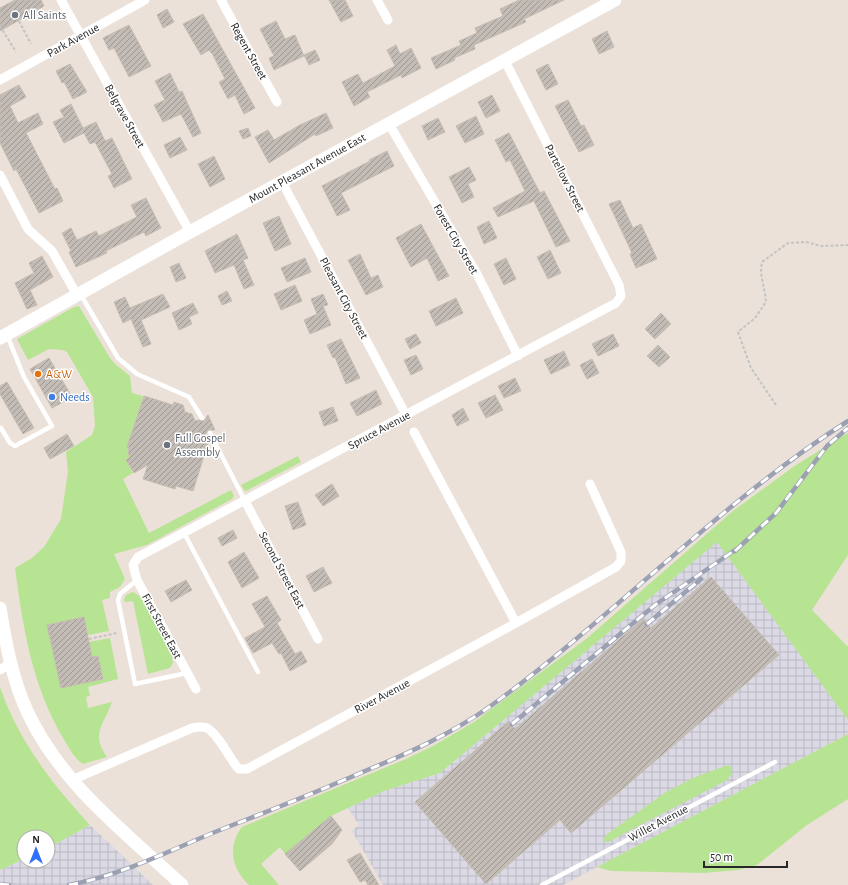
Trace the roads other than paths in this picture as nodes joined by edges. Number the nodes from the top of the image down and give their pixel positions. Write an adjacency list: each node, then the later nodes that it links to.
1 (61, 0): 7 (street, Belgrave Street)
2 (145, 0): 7 (street, Park Avenue)
3 (222, 0): 10 (street, Regent Street)
4 (377, 0): 6 (street)
5 (615, 0): 8 (street, Mount Pleasant Avenue East)
6 (388, 20)
7 (80, 36): 9 (street, Park Avenue); 14 (street, Belgrave Street)
8 (504, 61): 11 (street, Mount Pleasant Avenue East); 16 (street, Partellow Street)
9 (0, 80)
10 (277, 102)
11 (389, 124): 13 (street, Mount Pleasant Avenue East); 18 (street, Forest City Street)
12 (0, 175): 15 (street)
13 (282, 182): 14 (street, Mount Pleasant Avenue East); 19 (street, Pleasant City Street)
14 (190, 232): 15 (street, Mount Pleasant Avenue East)
15 (79, 294): 17 (street, Mount Pleasant Avenue East); 20 (lane)
16 (621, 296): 18 (street, Spruce Avenue)
17 (3, 337): 21 (lane)
18 (518, 356): 19 (street, Spruce Avenue)
19 (406, 415): 25 (street, Spruce Avenue)
20 (202, 418)
21 (0, 429)
22 (414, 432): 30 (street)
23 (210, 433): 25 (lane)
24 (590, 484): 30 (street, River Avenue)
25 (245, 502): 26 (street, Spruce Avenue); 31 (street, Second Street East)
26 (184, 533): 27 (street, Spruce Avenue); 33 (lane)
27 (134, 561): 28 (street, First Street East)
28 (137, 580): 34 (street, First Street East); 34 (lane)
29 (0, 608): 32 (street)
30 (516, 623): 37 (street, River Avenue)
31 (318, 639)
32 (5, 666): 37 (street)
33 (258, 672)
34 (188, 673): 35 (street, First Street East)
35 (196, 689)
36 (775, 762): 39 (lane, Willet Avenue)
37 (72, 780): 38 (street)
38 (182, 885)
39 (542, 885)

